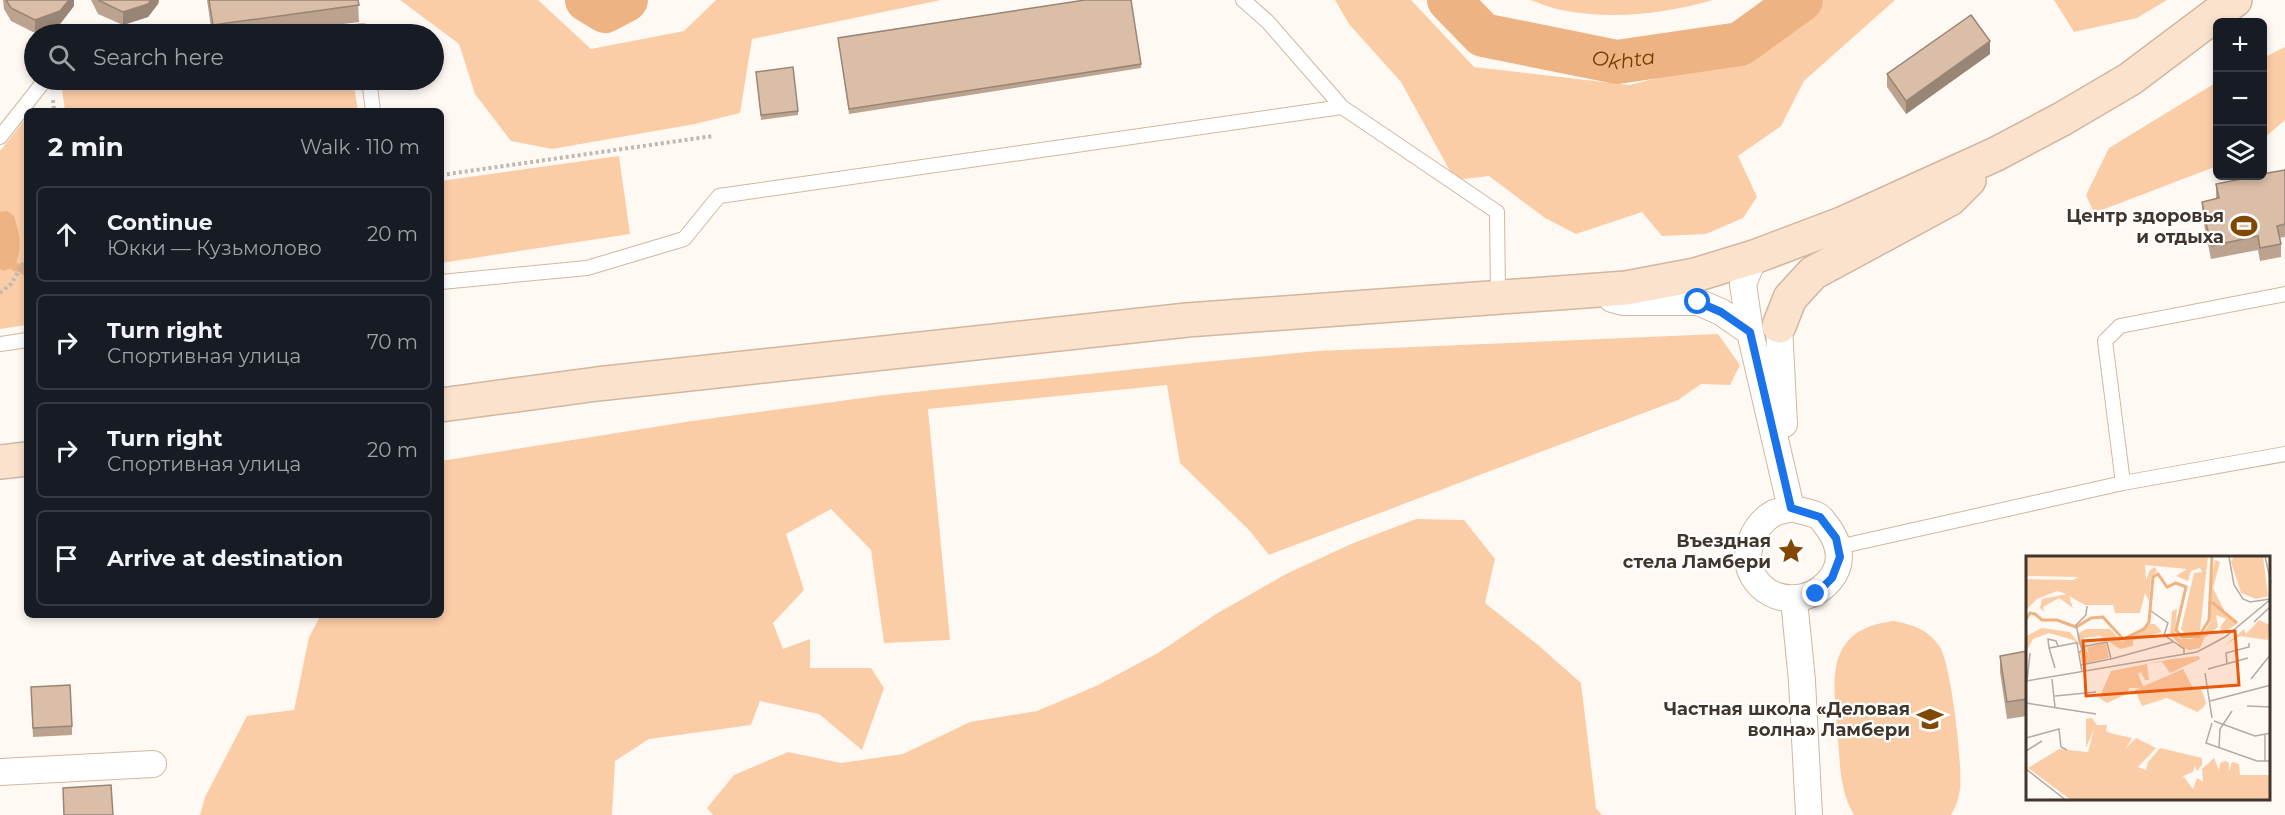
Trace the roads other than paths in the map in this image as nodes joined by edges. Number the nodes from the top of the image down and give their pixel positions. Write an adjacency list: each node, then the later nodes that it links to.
1 (1243, 0): 5 (lane)
2 (2235, 0): 8 (main road)
3 (37, 90): 7 (lane)
4 (370, 90): 6 (lane)
5 (1342, 107): 10 (lane); 13 (lane)
6 (373, 108)
7 (0, 137)
8 (1996, 154): 9 (main road); 14 (main road)
9 (1754, 257): 11 (main road); 14 (main road)
10 (444, 282)
11 (1583, 292): 13 (main road); 14 (street)
12 (2285, 294): 21 (lane)
13 (1498, 297): 17 (main road)
14 (1765, 329): 22 (street)
15 (24, 340): 16 (lane)
16 (0, 344)
17 (444, 405)
18 (2285, 454): 21 (lane)
19 (24, 459): 20 (main road)
20 (0, 462)
21 (2123, 483): 23 (lane)
22 (1791, 508): 23 (street); 24 (street)
23 (1838, 547): 24 (street)
24 (1794, 600): 27 (street)
25 (153, 764): 26 (street)
26 (0, 772)
27 (1809, 815)

